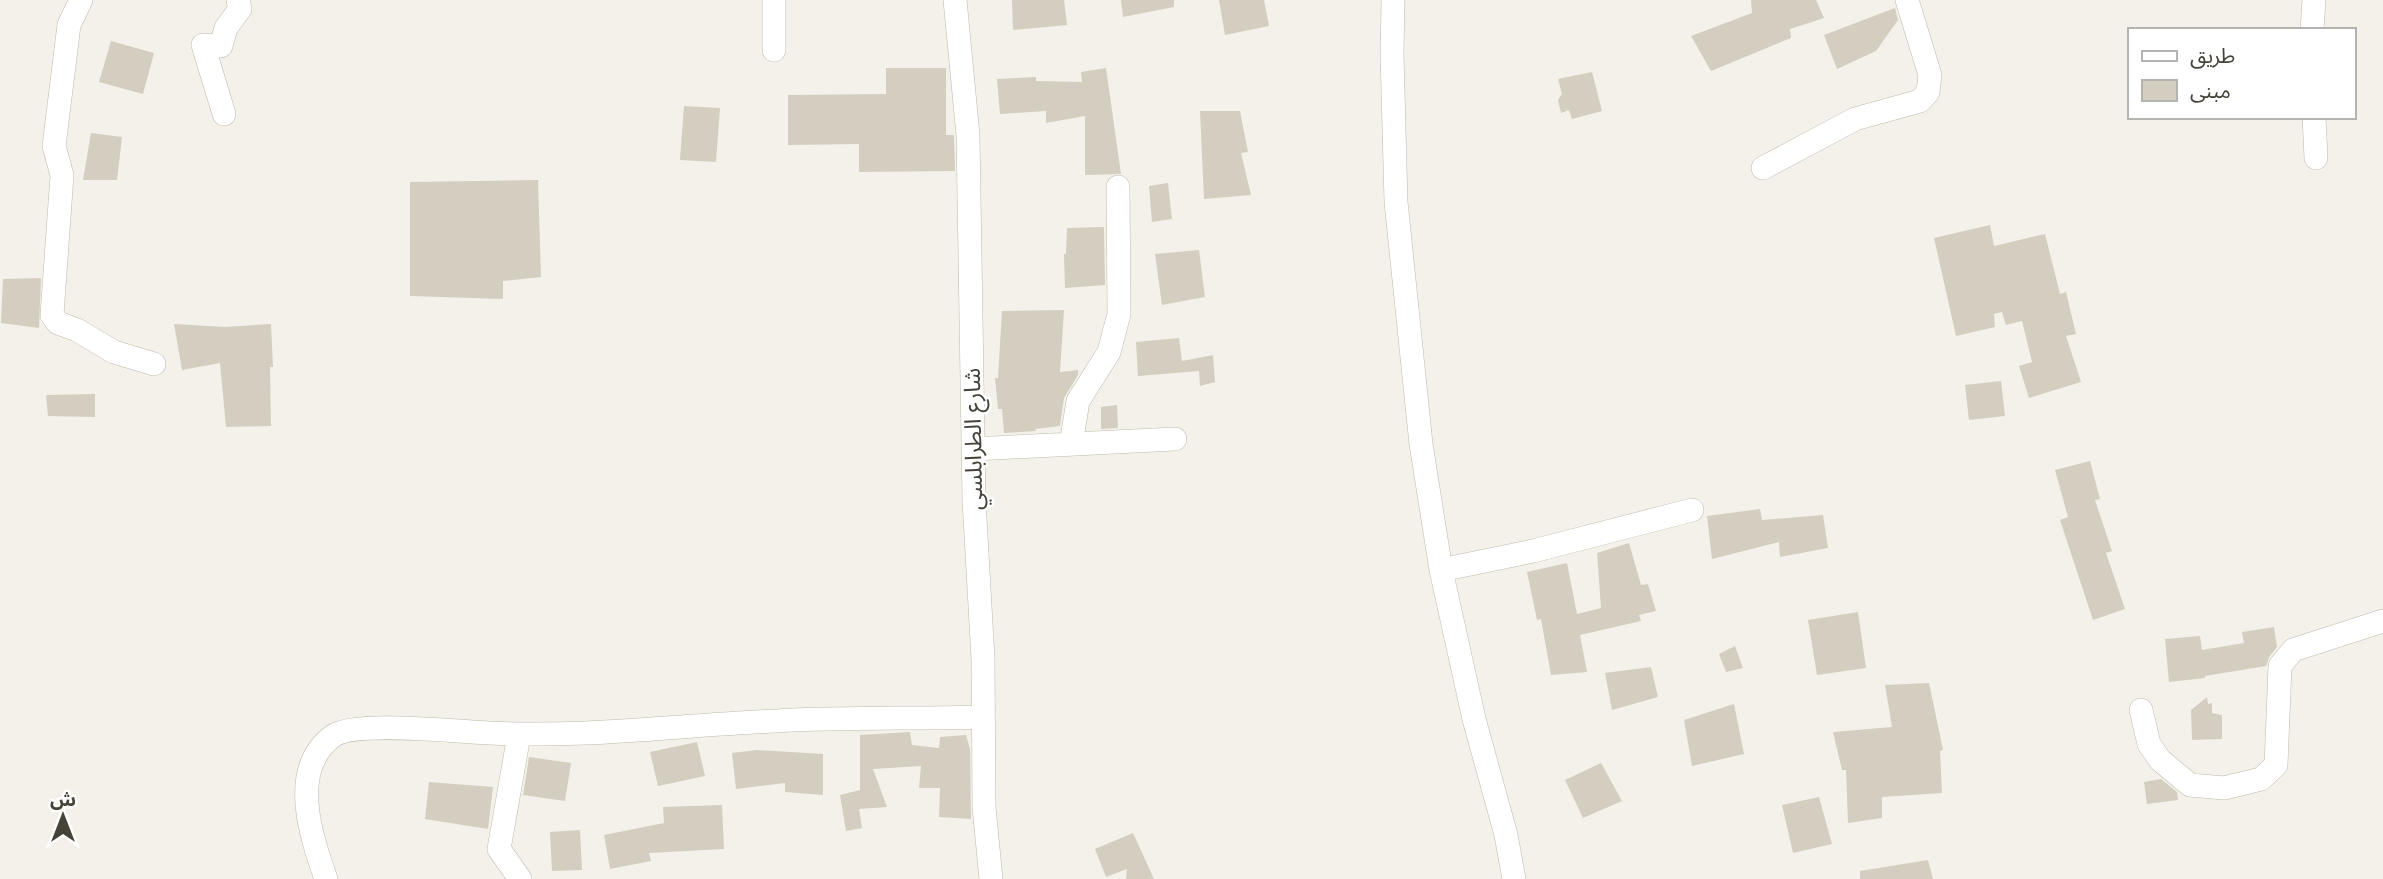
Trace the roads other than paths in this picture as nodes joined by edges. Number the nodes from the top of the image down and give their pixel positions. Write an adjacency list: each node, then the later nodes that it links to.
1 (82, 0): 15 (street)
2 (237, 0): 10 (street)
3 (774, 0): 9 (street)
4 (955, 0): 18 (street, شارع الطرابلسي)
5 (1393, 0): 20 (street)
6 (1907, 0): 13 (street)
7 (2314, 0): 8 (street)
8 (2312, 28)
9 (774, 50)
10 (224, 114)
11 (2314, 119): 12 (street)
12 (2316, 158)
13 (1763, 168)
14 (1118, 187): 17 (street)
15 (155, 364)
16 (1175, 439): 17 (street)
17 (1071, 444): 18 (street)
18 (974, 450): 23 (street, شارع الطرابلسي)
19 (1692, 510): 20 (street)
20 (1441, 570): 28 (street)
21 (2383, 621): 22 (street)
22 (2141, 710)
23 (984, 717): 24 (street); 27 (street, شارع الطرابلسي)
24 (519, 735): 25 (street); 26 (street)
25 (326, 879)
26 (520, 879)
27 (991, 879)
28 (1514, 879)

